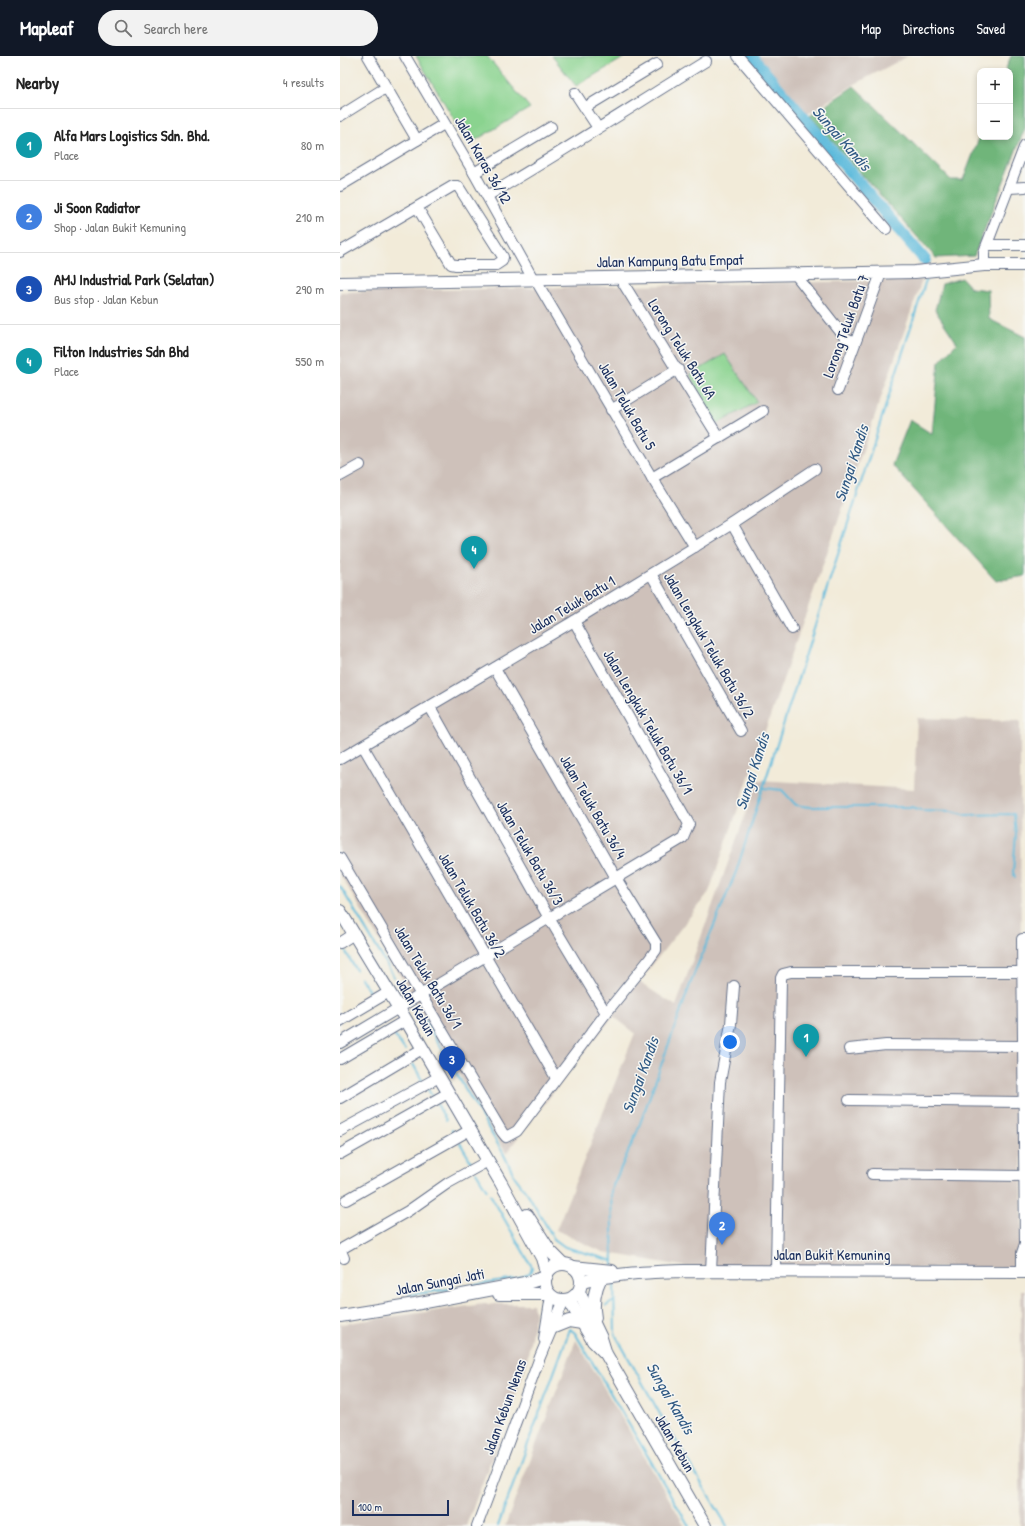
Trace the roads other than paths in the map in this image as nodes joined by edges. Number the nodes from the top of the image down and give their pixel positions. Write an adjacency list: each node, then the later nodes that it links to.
1 (368, 56): 6 (street)
2 (405, 56): 10 (street, Jalan Karas 36/12)
3 (738, 56): 21 (street)
4 (706, 61): 12 (street)
5 (657, 64): 8 (street)
6 (386, 89): 9 (street); 13 (street)
7 (575, 93): 8 (street)
8 (586, 107): 12 (street)
9 (340, 116)
10 (444, 124): 13 (street); 15 (street, Jalan Karas 36/12)
11 (551, 127): 15 (street)
12 (598, 128): 19 (street)
13 (417, 140): 16 (street)
14 (1025, 145): 18 (street)
15 (474, 173): 19 (street, Jalan Karas 36/12)
16 (340, 186)
17 (1025, 187): 18 (street)
18 (1009, 188): 22 (street)
19 (487, 196): 32 (street, Jalan Karas 36/12)
20 (417, 207): 20 (street); 24 (street)
21 (886, 229)
22 (987, 245): 23 (street); 25 (street)
23 (1025, 245)
24 (340, 252)
25 (984, 265): 26 (main road, Jalan Kampung Batu Empat); 29 (main road, Jalan Kampung Batu Empat)
26 (1000, 265): 27 (main road, Jalan Kampung Batu Empat); 28 (main road, Jalan Kampung Batu Empat)
27 (1025, 265)
28 (1025, 271)
29 (881, 273): 30 (main road, Jalan Kampung Batu Empat); 34 (street, Lorong Teluk Batu 7)
30 (795, 274): 31 (main road, Jalan Kampung Batu Empat); 34 (street)
31 (620, 278): 32 (main road, Jalan Kampung Batu Empat); 35 (street, Lorong Teluk Batu 6A)
32 (534, 279): 33 (main road, Jalan Kampung Batu Empat); 37 (street, Jalan Teluk Batu 5)
33 (340, 283)
34 (855, 344): 36 (street, Lorong Teluk Batu 7)
35 (678, 369): 37 (street); 39 (street, Lorong Teluk Batu 6A)
36 (838, 390)
37 (611, 410): 43 (street, Jalan Teluk Batu 5)
38 (763, 411): 39 (street)
39 (719, 438): 43 (street)
40 (360, 464): 42 (street)
41 (815, 470): 44 (street, Jalan Teluk Batu 1)
42 (340, 476)
43 (652, 478): 45 (street, Jalan Teluk Batu 5)
44 (732, 524): 45 (street, Jalan Teluk Batu 1); 48 (street)
45 (695, 547): 46 (street, Jalan Teluk Batu 1)
46 (651, 574): 47 (street, Jalan Teluk Batu 1); 51 (street, Jalan Lengkuk Teluk Batu 36/2)
47 (574, 622): 49 (street, Jalan Teluk Batu 1); 55 (street, Jalan Lengkuk Teluk Batu 36/1)
48 (792, 629)
49 (495, 668): 50 (street, Jalan Teluk Batu 1); 55 (street, Jalan Teluk Batu 36/4)
50 (430, 707): 52 (street, Jalan Teluk Batu 1); 57 (street, Jalan Teluk Batu 36/3)
51 (741, 731)
52 (362, 746): 53 (street, Jalan Teluk Batu 1); 61 (street, Jalan Teluk Batu 36/2)
53 (340, 759)
54 (340, 858): 65 (street, Jalan Teluk Batu 36/1)
55 (616, 878): 57 (street); 67 (street, Jalan Teluk Batu 36/4)
56 (340, 911): 58 (main road, Jalan Kebun)
57 (549, 918): 61 (street); 67 (street, Jalan Teluk Batu 36/3)
58 (354, 934): 60 (street); 64 (main road, Jalan Kebun)
59 (1025, 939): 62 (street)
60 (340, 942)
61 (484, 956): 65 (street); 76 (street, Jalan Teluk Batu 36/2)
62 (1022, 972): 71 (street); 92 (street)
63 (734, 986): 91 (street)
64 (389, 992): 66 (main road, Jalan Kebun); 69 (street)
65 (421, 994): 66 (street); 76 (street, Jalan Teluk Batu 36/1)
66 (398, 1007): 68 (main road, Jalan Kebun); 70 (street)
67 (606, 1013): 76 (street)
68 (406, 1020): 72 (main road, Jalan Kebun); 74 (street)
69 (340, 1021)
70 (340, 1043)
71 (1023, 1046): 73 (street); 80 (street)
72 (422, 1049): 75 (main road, Jalan Kebun); 78 (street)
73 (849, 1049)
74 (340, 1059)
75 (439, 1077): 77 (main road, Jalan Kebun); 82 (street)
76 (556, 1078)
77 (448, 1093): 81 (main road, Jalan Kebun); 83 (street)
78 (340, 1098)
79 (849, 1100): 80 (street)
80 (1024, 1102): 86 (street)
81 (470, 1130): 84 (main road, Jalan Kebun); 88 (street)
82 (340, 1131)
83 (340, 1154)
84 (488, 1161): 87 (main road, Jalan Kebun); 89 (street)
85 (872, 1174): 86 (street)
86 (1024, 1176): 93 (street)
87 (501, 1183): 90 (main road, Jalan Kebun); 95 (main road, Jalan Kebun)
88 (346, 1200)
89 (344, 1258)
90 (568, 1265): 94 (main road, Jalan Bukit Kemuning); 95 (main road); 97 (main road)
91 (711, 1271): 92 (main road, Jalan Bukit Kemuning); 94 (main road, Jalan Bukit Kemuning)
92 (776, 1271): 93 (main road, Jalan Bukit Kemuning)
93 (1023, 1272)
94 (639, 1273): 96 (main road, Jalan Bukit Kemuning)
95 (546, 1276): 98 (main road, Jalan Sungai Jati); 99 (main road)
96 (601, 1277): 97 (main road, Jalan Bukit Kemuning); 104 (main road)
97 (580, 1287): 100 (main road); 104 (main road, Jalan Kebun)
98 (462, 1295): 99 (main road); 101 (main road, Jalan Sungai Jati)
99 (550, 1295): 100 (main road); 106 (street)
100 (567, 1300): 102 (main road, Jalan Kebun); 103 (street, Jalan Kebun Nenas)
101 (340, 1316)
102 (582, 1324): 103 (main road); 105 (main road, Jalan Kebun)
103 (554, 1327): 106 (street, Jalan Kebun Nenas)
104 (601, 1338): 105 (main road, Jalan Kebun)
105 (606, 1354): 108 (main road, Jalan Kebun)
106 (540, 1357): 107 (street, Jalan Kebun Nenas)
107 (477, 1526)
108 (705, 1526)

